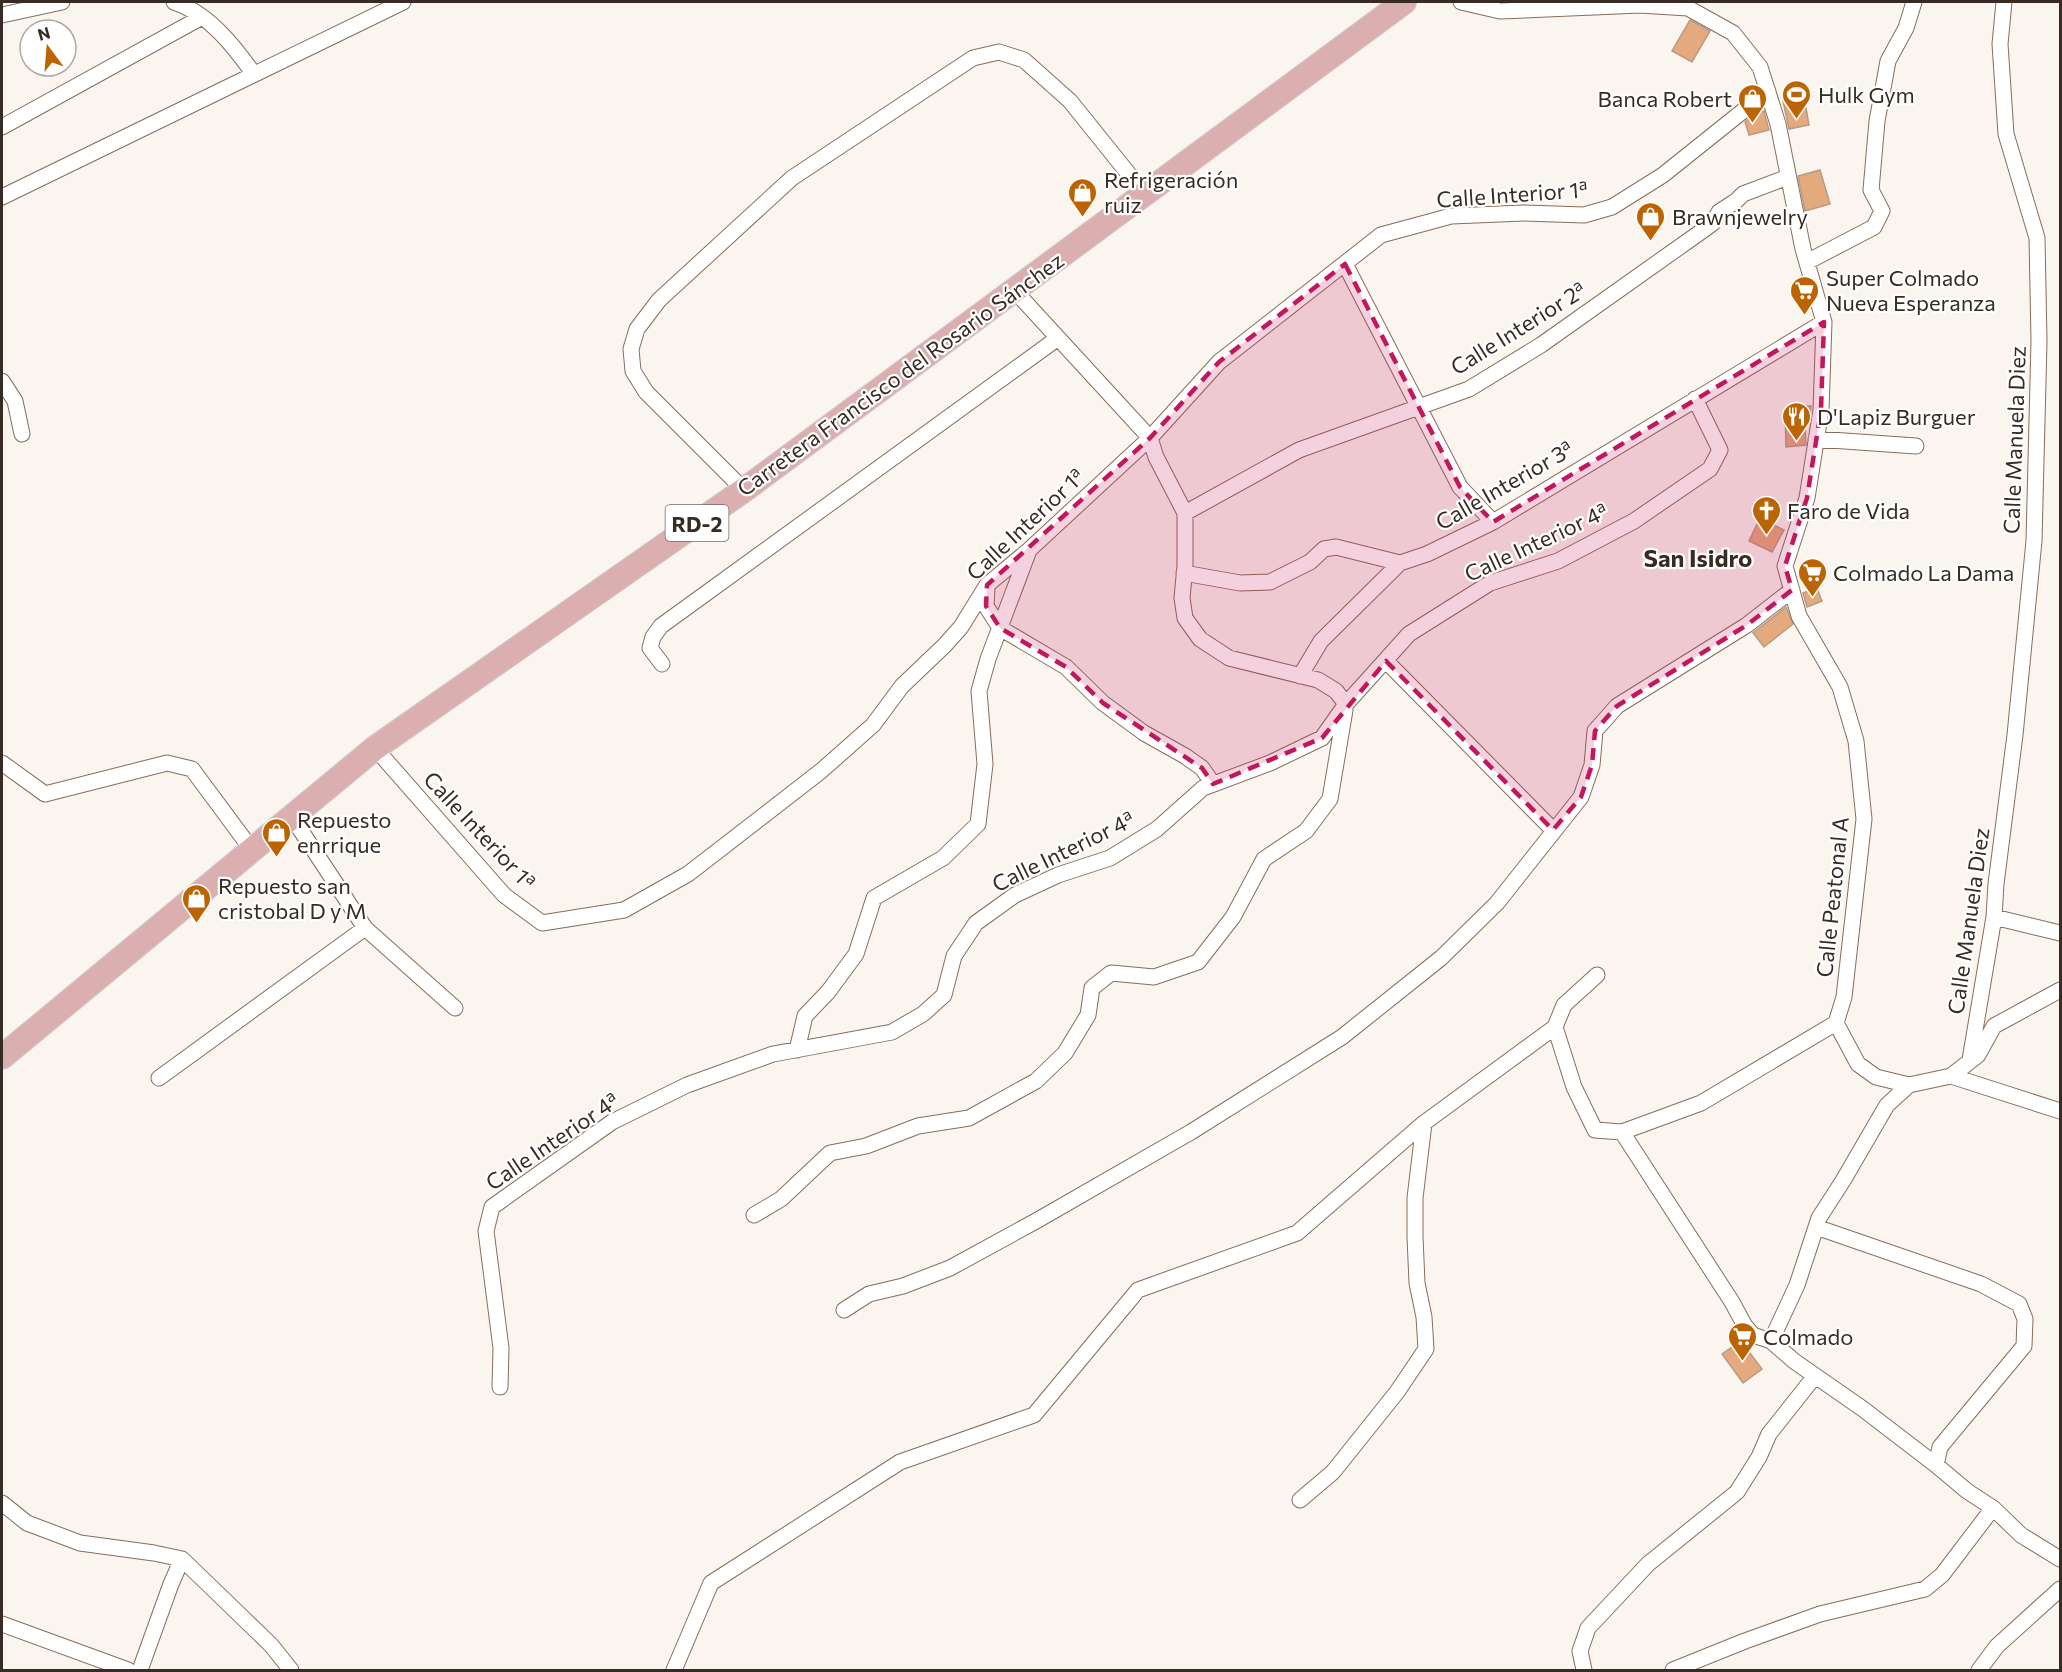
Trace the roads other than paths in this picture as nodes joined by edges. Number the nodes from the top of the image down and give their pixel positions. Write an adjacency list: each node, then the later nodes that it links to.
1 (62, 2): 8 (street)
2 (174, 2): 9 (street)
3 (403, 2): 10 (street)
4 (1404, 2): 14 (main road, Carretera Francisco del Rosario Sánchez / RD-2)
5 (1461, 2): 11 (street, Calle Peatonal A)
6 (1914, 2): 16 (street)
7 (2004, 2): 47 (street, Calle Manuela Diez)
8 (2, 15)
9 (202, 17): 10 (street); 12 (street)
10 (253, 73): 15 (street)
11 (1768, 91): 13 (street, Calle Peatonal A); 17 (street, Calle Interior 1ª)
12 (2, 127)
13 (1788, 177): 16 (street, Calle Peatonal A); 23 (street, Calle Interior 2ª)
14 (1144, 194): 18 (main road, Carretera Francisco del Rosario Sánchez / RD-2); 28 (street)
15 (2, 197)
16 (1807, 262): 19 (street, Calle Peatonal A)
17 (1345, 264): 23 (street); 25 (street, Calle Interior 1ª)
18 (1014, 290): 20 (street); 28 (main road, Carretera Francisco del Rosario Sánchez / RD-2)
19 (1824, 322): 22 (street, Calle Interior 3ª); 26 (street, Calle Peatonal A)
20 (1058, 338): 25 (street); 38 (street)
21 (2, 381): 24 (street)
22 (1695, 399): 30 (street, Calle Interior 3ª); 37 (street, Calle Interior 4ª)
23 (1418, 407): 29 (street, Calle Interior 2ª); 30 (street)
24 (22, 434)
25 (1150, 438): 29 (street); 31 (street, Calle Interior 1ª)
26 (1816, 439): 27 (street); 35 (street, Calle Peatonal A)
27 (1916, 446)
28 (744, 490): 41 (main road, Carretera Francisco del Rosario Sánchez / RD-2)
29 (1185, 513): 33 (street)
30 (1493, 522): 32 (street, Calle Interior 3ª)
31 (1029, 550): 34 (street, Calle Interior 1ª); 36 (street)
32 (1400, 563): 33 (street); 39 (street)
33 (1184, 573): 39 (street)
34 (987, 585): 36 (street); 41 (street, Calle Interior 1ª)
35 (1792, 590): 45 (street); 53 (street, Calle Peatonal A)
36 (1000, 628): 43 (street); 55 (street)
37 (1386, 661): 40 (street, Calle Interior 4ª); 45 (street)
38 (662, 664)
39 (1300, 676): 40 (street)
40 (1346, 704): 43 (street, Calle Interior 4ª); 64 (street)
41 (375, 748): 44 (main road, Carretera Francisco del Rosario Sánchez / RD-2)
42 (2, 762): 46 (street)
43 (1213, 784): 55 (street, Calle Interior 4ª)
44 (292, 817): 46 (main road, Carretera Francisco del Rosario Sánchez / RD-2); 48 (street)
45 (1553, 830): 66 (street)
46 (252, 850): 56 (main road, Carretera Francisco del Rosario Sánchez / RD-2)
47 (1994, 917): 49 (street); 57 (street, Calle Manuela Diez)
48 (365, 928): 52 (street); 59 (street)
49 (2061, 933)
50 (1597, 975): 54 (street)
51 (2061, 990): 57 (street)
52 (455, 1008)
53 (1836, 1023): 60 (street); 63 (street)
54 (1555, 1027): 62 (street); 63 (street)
55 (797, 1050): 69 (street, Calle Interior 4ª)
56 (2, 1057)
57 (1970, 1060): 58 (street)
58 (1951, 1076): 60 (street); 61 (street)
59 (159, 1077)
60 (1909, 1085): 65 (street)
61 (2061, 1111)
62 (1424, 1123): 71 (street); 82 (street)
63 (1622, 1132): 67 (street)
64 (754, 1215)
65 (1816, 1227): 67 (street); 70 (street)
66 (844, 1310)
67 (1771, 1341): 68 (street)
68 (1815, 1376): 70 (street); 78 (street)
69 (500, 1387)
70 (1936, 1465): 73 (street)
71 (1299, 1500)
72 (2, 1503): 74 (street)
73 (1993, 1508): 75 (street); 83 (street)
74 (182, 1559): 80 (street); 81 (street)
75 (2061, 1559)
76 (2061, 1589): 84 (street)
77 (2, 1624): 79 (street)
78 (1581, 1668)
79 (128, 1671)
80 (140, 1671)
81 (291, 1671)
82 (674, 1671)
83 (1673, 1671)
84 (1979, 1671)

